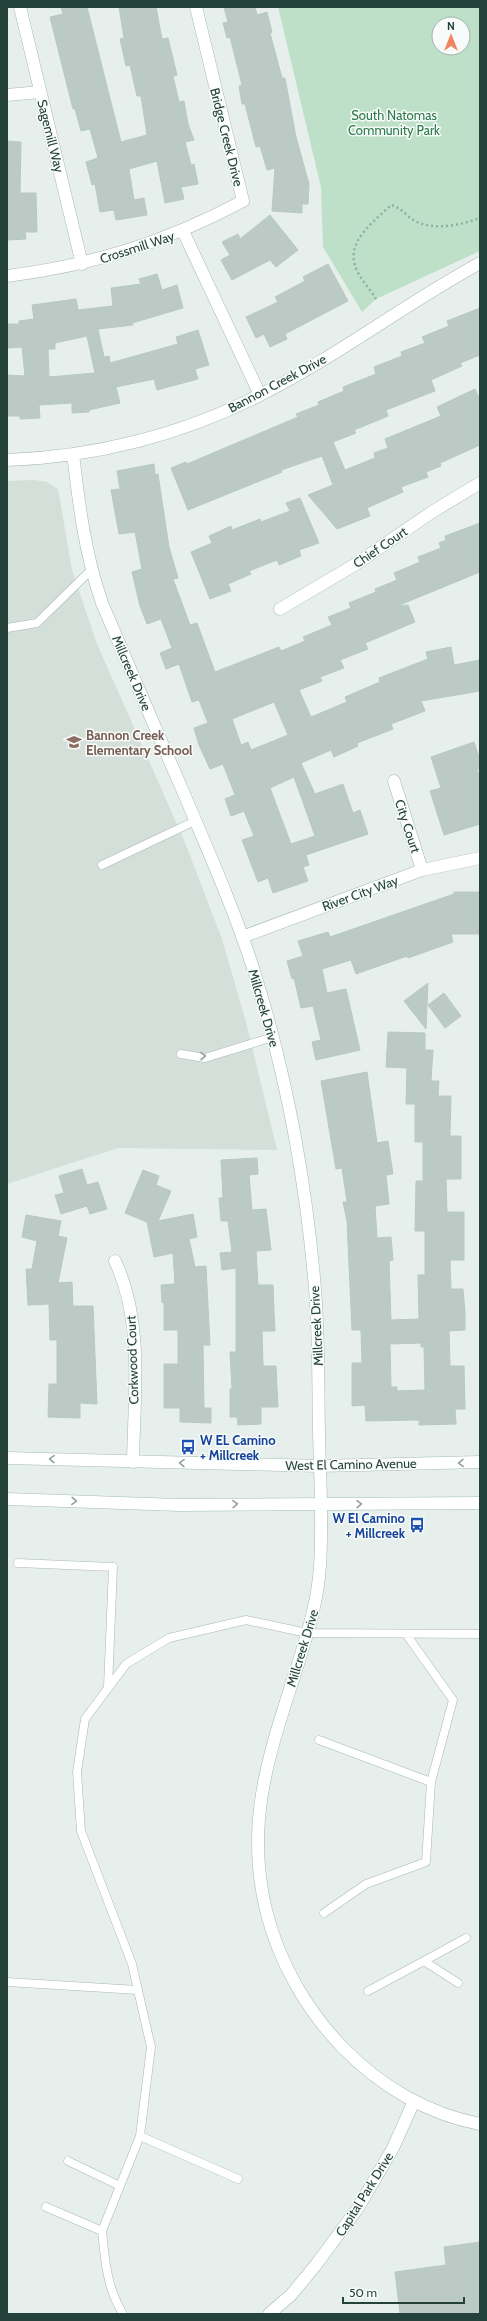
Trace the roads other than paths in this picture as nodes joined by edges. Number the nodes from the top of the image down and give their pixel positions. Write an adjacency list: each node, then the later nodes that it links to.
1 (20, 7): 3 (street, Sagemill Way)
2 (196, 7): 5 (street, Bridge Creek Drive)
3 (40, 92): 4 (street); 7 (street, Sagemill Way)
4 (7, 96)
5 (183, 231): 7 (street, Crossmill Way); 9 (street, Crossmill Way)
6 (480, 263): 9 (street, Bannon Creek Drive)
7 (82, 264): 8 (street, Crossmill Way)
8 (7, 276)
9 (260, 395): 10 (street, Bannon Creek Drive)
10 (73, 454): 11 (street, Bannon Creek Drive); 13 (street, Millcreek Drive)
11 (7, 460)
12 (480, 483): 14 (street, Chief Court)
13 (91, 570): 15 (lane); 17 (street, Millcreek Drive)
14 (280, 609)
15 (7, 628)
16 (394, 781): 20 (street, City Court)
17 (195, 821): 19 (lane); 21 (street, Millcreek Drive)
18 (480, 858): 20 (street, River City Way)
19 (102, 865)
20 (422, 870): 21 (street, River City Way)
21 (242, 937): 22 (street, Millcreek Drive)
22 (273, 1037): 23 (lane, one-way to 22); 28 (street, Millcreek Drive)
23 (181, 1054)
24 (115, 1261): 26 (street, Corkwood Court)
25 (7, 1458): 26 (street, West El Camino Avenue, one-way to 25)
26 (133, 1462): 28 (street, West El Camino Avenue, one-way to 26)
27 (480, 1462): 28 (street, West El Camino Avenue, one-way to 28)
28 (319, 1466): 31 (street, Millcreek Drive)
29 (7, 1499): 31 (street, one-way to 31)
30 (480, 1503): 31 (street, one-way to 30)
31 (320, 1505): 33 (street, Millcreek Drive)
32 (18, 1563): 36 (lane)
33 (307, 1633): 34 (lane); 36 (lane); 46 (street, Millcreek Drive)
34 (406, 1634): 35 (lane); 38 (lane)
35 (480, 1634)
36 (108, 1688): 44 (lane)
37 (319, 1740): 38 (lane)
38 (431, 1782): 39 (lane)
39 (324, 1913)
40 (466, 1938): 41 (lane)
41 (424, 1961): 43 (lane); 45 (lane)
42 (7, 1982): 44 (lane)
43 (458, 1983)
44 (138, 1990): 48 (lane)
45 (368, 1991)
46 (414, 2101): 47 (street, Millcreek Drive); 55 (street, Capital Park Drive)
47 (480, 2124)
48 (140, 2136): 50 (lane); 51 (lane)
49 (68, 2161): 51 (lane)
50 (238, 2179)
51 (120, 2186): 53 (lane)
52 (46, 2206): 53 (lane)
53 (102, 2231): 54 (lane)
54 (123, 2314)
55 (269, 2314)

